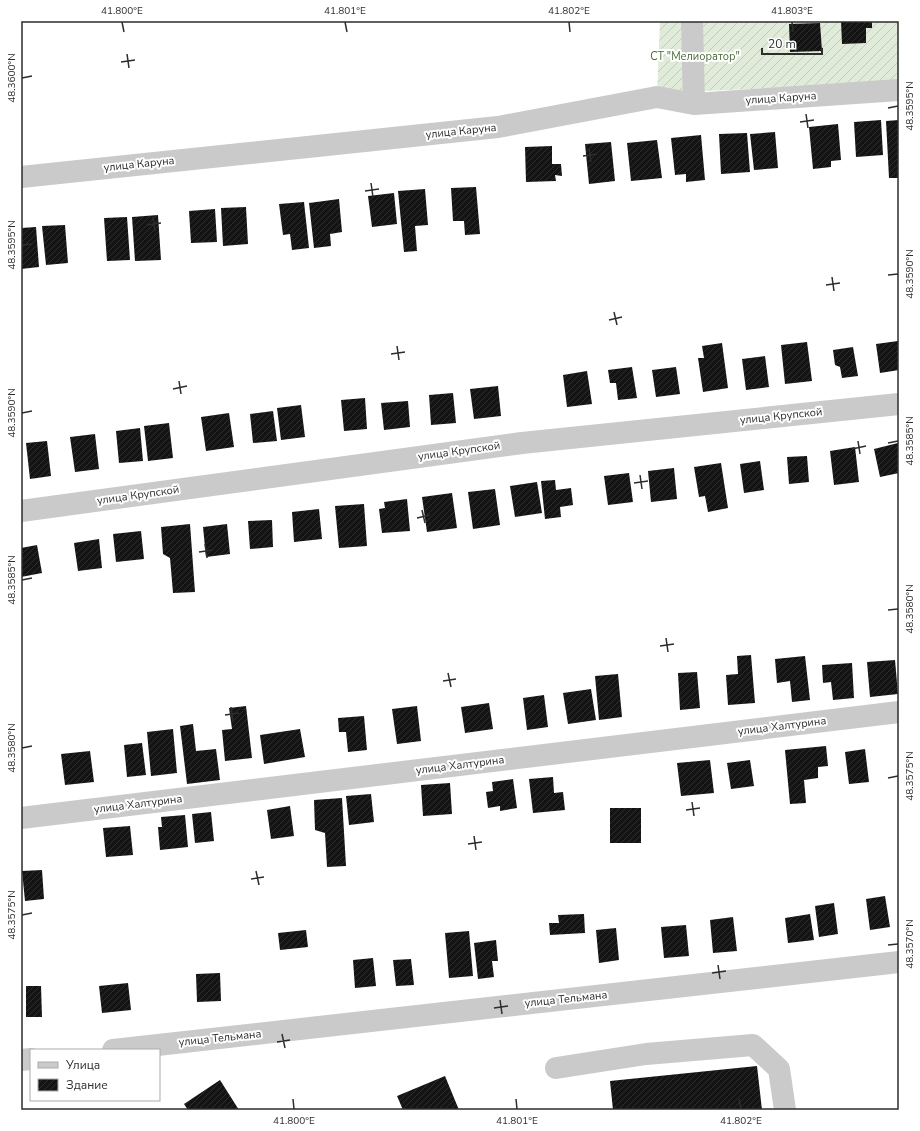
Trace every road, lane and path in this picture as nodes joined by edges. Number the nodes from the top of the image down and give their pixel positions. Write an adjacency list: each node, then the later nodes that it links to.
1 (692, 21): 3 (street)
2 (899, 90): 3 (street, улица Каруна)
3 (694, 104): 4 (street, улица Каруна)
4 (21, 177)
5 (899, 404): 6 (street, улица Крупской)
6 (21, 511)
7 (899, 712): 8 (street, улица Халтурина)
8 (21, 818)
9 (899, 962): 10 (street, улица Тельмана)
10 (122, 1049)
11 (556, 1068): 12 (street)
12 (785, 1110)

